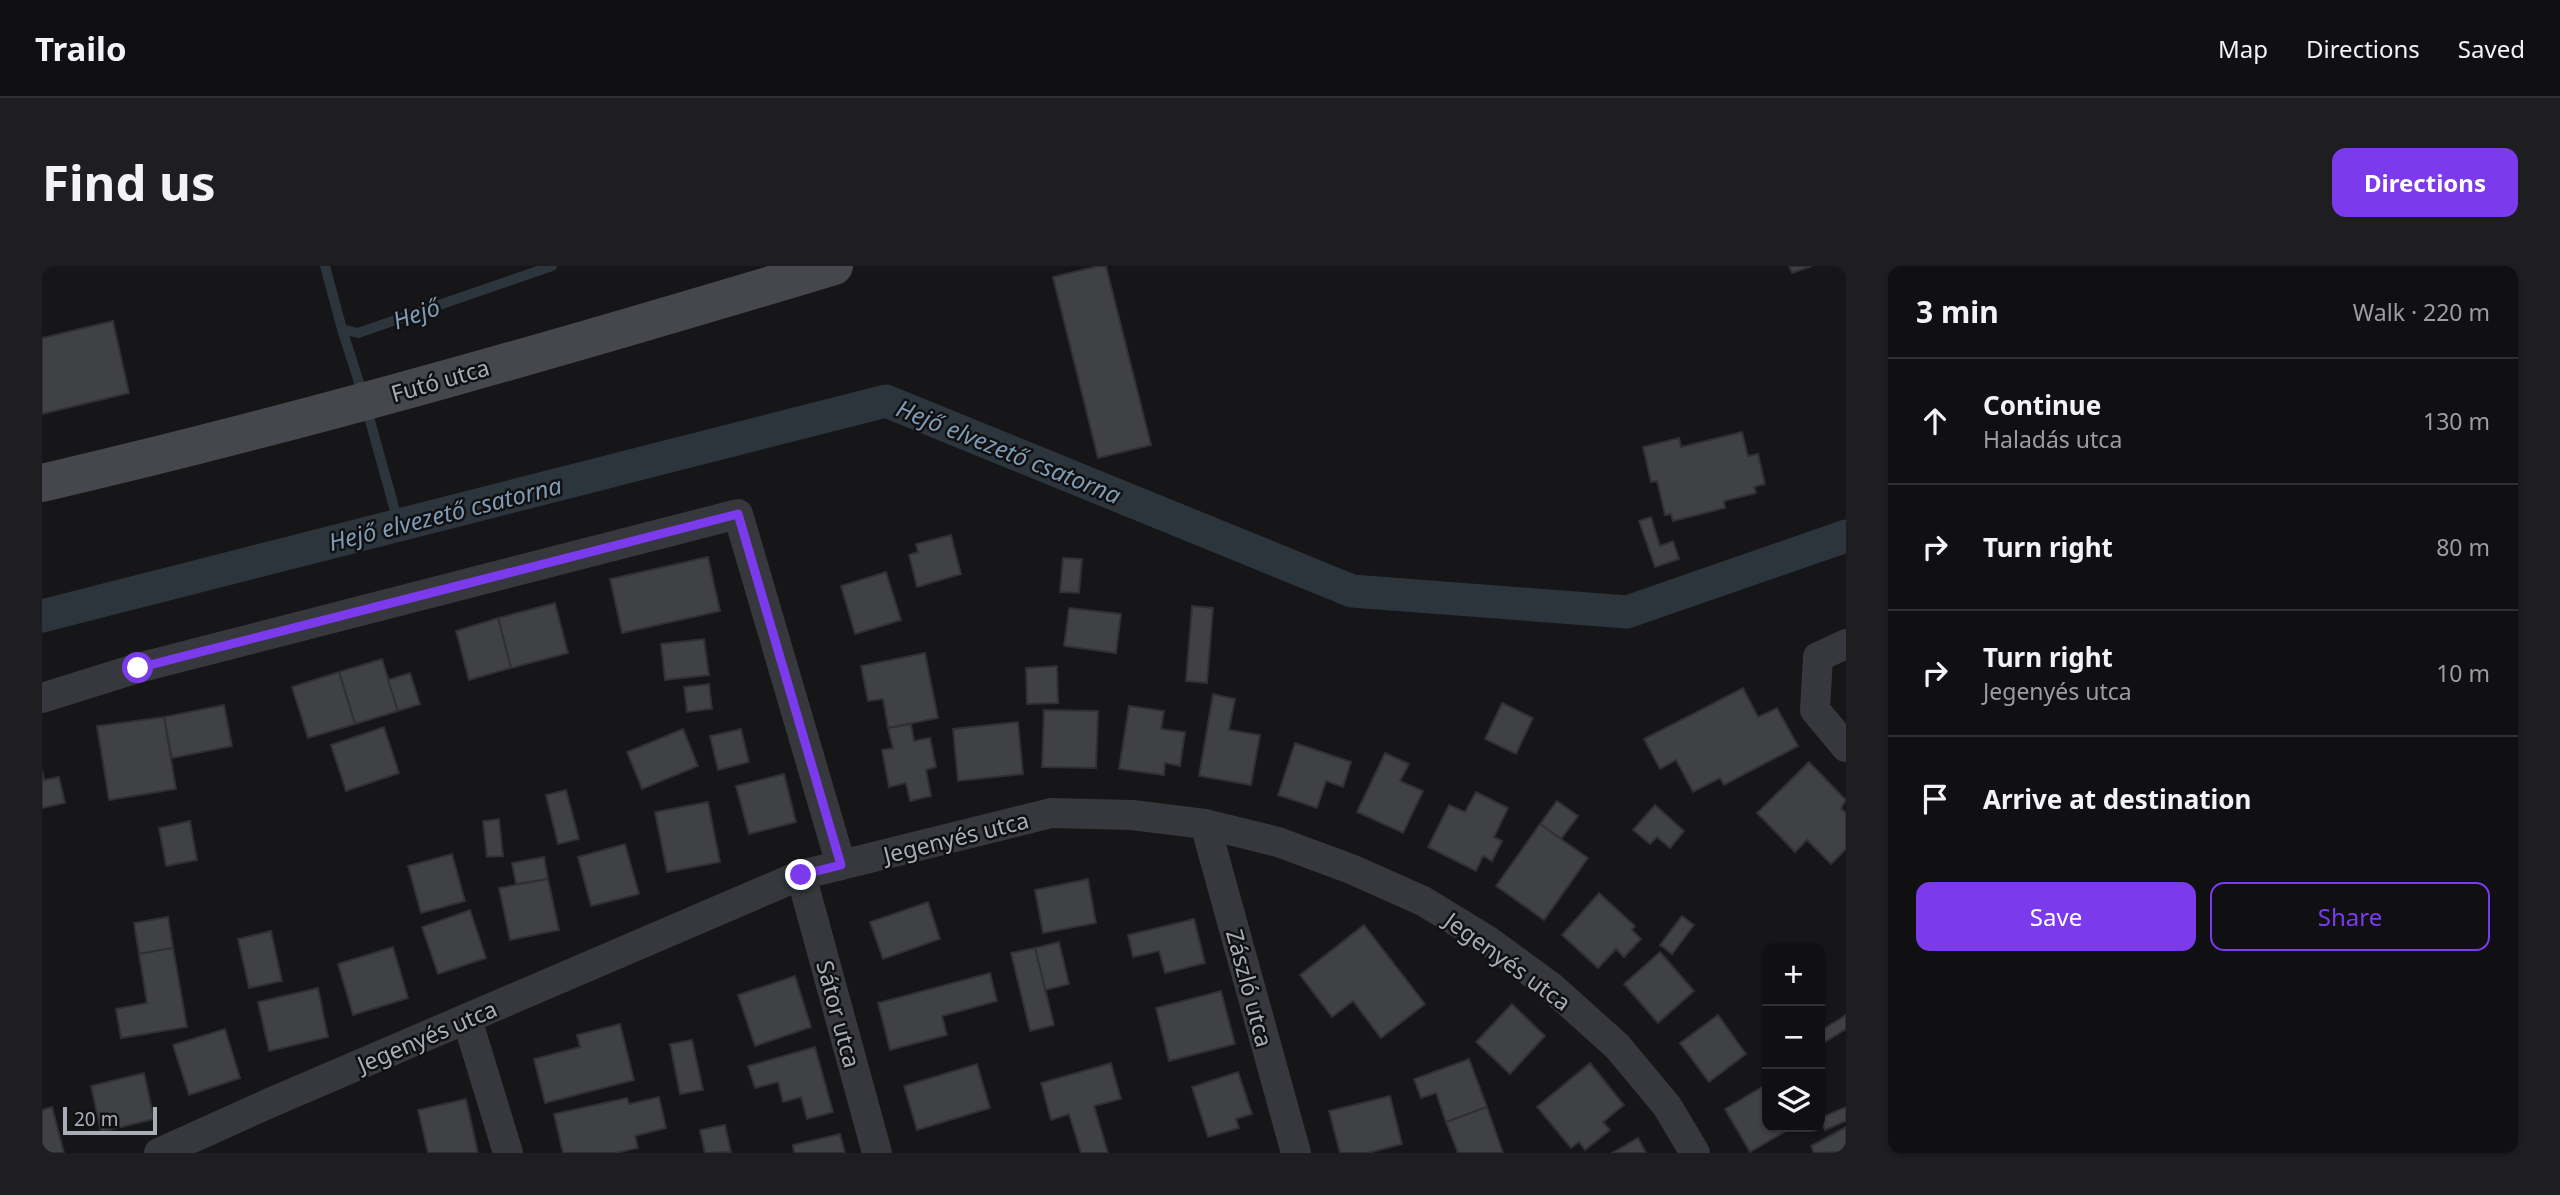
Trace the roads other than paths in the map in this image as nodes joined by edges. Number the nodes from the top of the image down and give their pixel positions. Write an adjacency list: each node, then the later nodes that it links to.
1 (834, 266): 2 (main road, Futó utca)
2 (42, 483)
3 (1846, 644): 5 (street)
4 (42, 698): 7 (street)
5 (1846, 747)
6 (1205, 824): 7 (street, Jegenyés utca); 13 (street, Zászló utca); 14 (street, Jegenyés utca)
7 (841, 865): 8 (street, Jegenyés utca)
8 (801, 875): 9 (street, Jegenyés utca); 12 (street, Sátor utca)
9 (467, 1019): 10 (street, Jegenyés utca); 11 (street)
10 (159, 1153)
11 (508, 1153)
12 (877, 1153)
13 (1296, 1153)
14 (1695, 1153)

